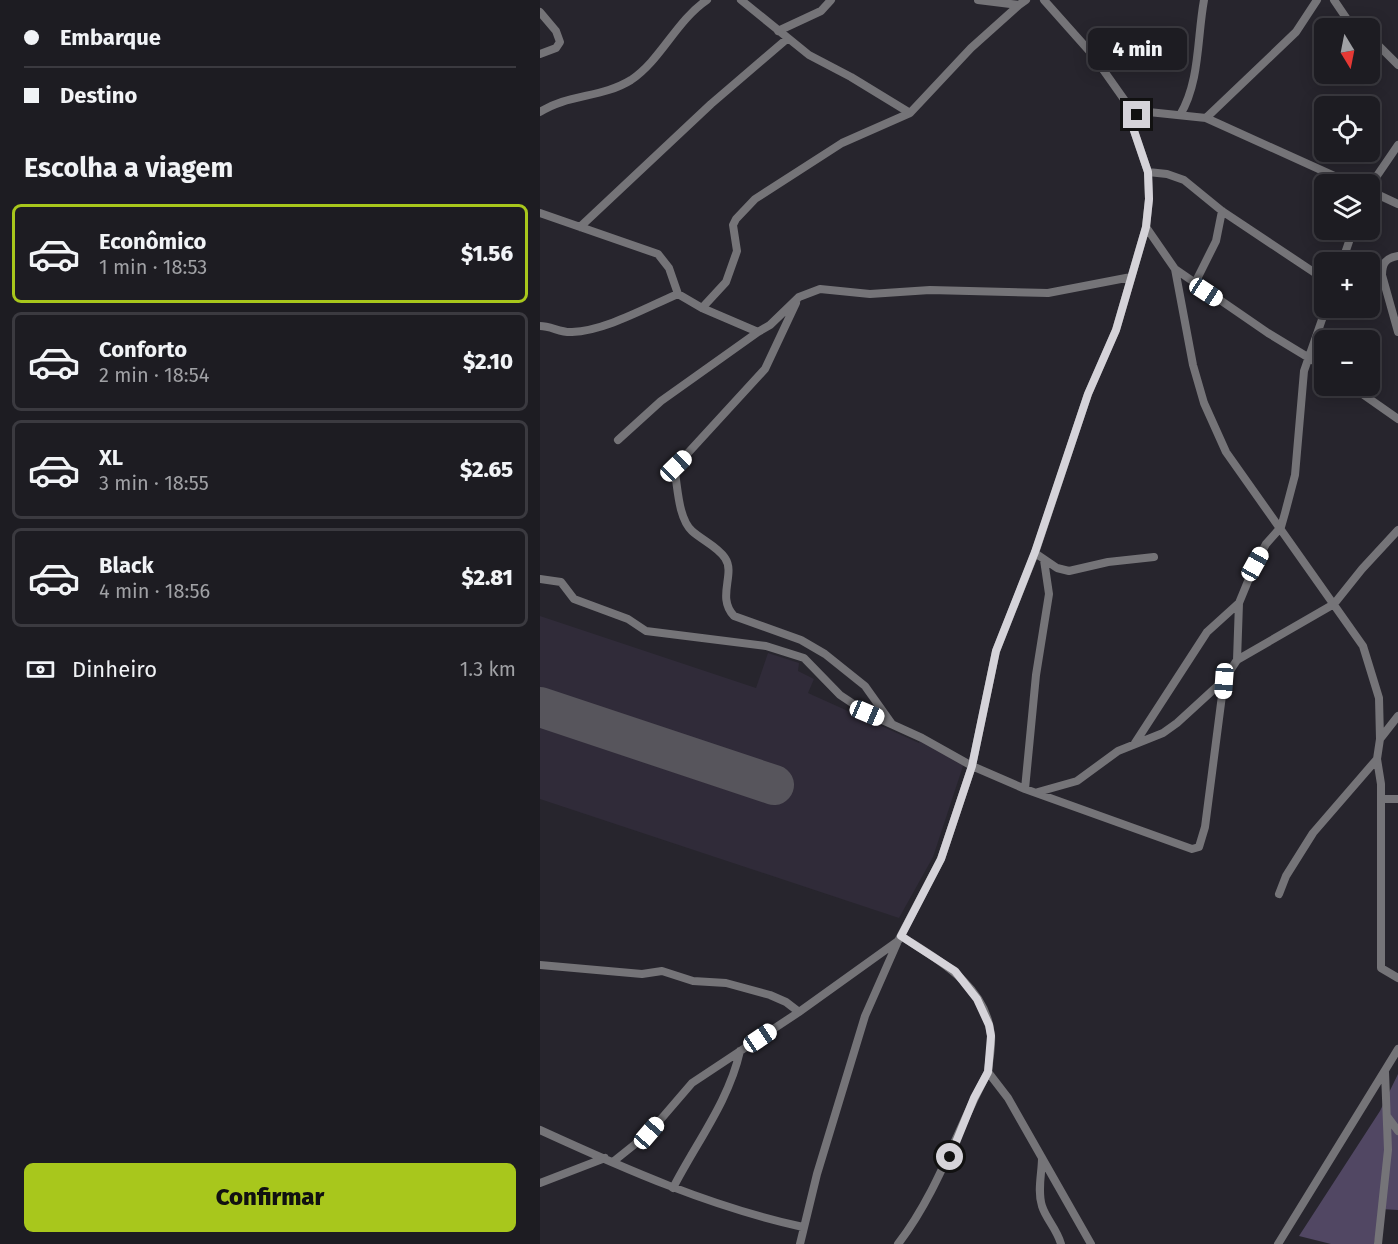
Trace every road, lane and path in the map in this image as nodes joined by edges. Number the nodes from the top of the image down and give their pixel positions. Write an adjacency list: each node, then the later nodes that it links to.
1 (707, 0): 19 (street)
2 (741, 0): 12 (street)
3 (831, 0): 12 (street)
4 (978, 0): 9 (street)
5 (1044, 0): 17 (street)
6 (1204, 0): 21 (street)
7 (1317, 0): 23 (street)
8 (1334, 0): 11 (street)
9 (1023, 2): 20 (street)
10 (540, 12): 15 (street)
11 (1346, 18)
12 (778, 31): 13 (street)
13 (788, 39): 20 (street); 32 (street)
14 (1380, 47): 16 (street)
15 (540, 54)
16 (1398, 65)
17 (1128, 105): 18 (street); 22 (street)
18 (1139, 111): 21 (street); 22 (street)
19 (540, 112)
20 (910, 113): 41 (street)
21 (1180, 115): 23 (street)
22 (1129, 116): 25 (street)
23 (1206, 118): 26 (street)
24 (1398, 145): 27 (street)
25 (1148, 172): 30 (street); 33 (street)
26 (1330, 174)
27 (1378, 174)
28 (1380, 196): 29 (street)
29 (1398, 204)
30 (1222, 211): 36 (street); 38 (street)
31 (540, 213): 32 (street)
32 (580, 227): 39 (street)
33 (1146, 227): 35 (street); 37 (street)
34 (1398, 256): 45 (street)
35 (1175, 269): 38 (street); 51 (street)
36 (1314, 272)
37 (1131, 277): 40 (street); 53 (street)
38 (1194, 285): 46 (street)
39 (678, 294): 41 (street); 43 (street)
40 (799, 297): 44 (street); 62 (street)
41 (702, 308): 44 (street)
42 (1322, 318): 46 (street)
43 (540, 326)
44 (758, 332): 50 (street)
45 (1398, 332)
46 (1309, 356): 47 (street); 51 (street)
47 (1314, 360)
48 (1366, 396): 49 (street)
49 (1398, 417)
50 (618, 440)
51 (1281, 526): 57 (street); 58 (street)
52 (1398, 530): 58 (street)
53 (1035, 552): 55 (street); 66 (street)
54 (1154, 557): 55 (street)
55 (1044, 560): 67 (street)
56 (540, 579): 62 (street)
57 (1239, 603): 59 (street); 64 (street)
58 (1334, 604): 59 (street); 63 (street)
59 (1237, 660): 60 (street)
60 (1224, 681): 64 (street); 68 (street)
61 (1398, 716): 63 (street)
62 (892, 724): 66 (street)
63 (1380, 739): 65 (street)
64 (1134, 745): 68 (street)
65 (1377, 759): 69 (street); 71 (street)
66 (972, 766): 67 (street); 72 (street)
67 (1025, 789): 68 (street)
68 (1038, 792)
69 (1381, 799): 70 (street); 74 (street)
70 (1398, 799)
71 (1279, 894)
72 (899, 938): 75 (street); 78 (street); 88 (street)
73 (540, 965): 75 (street)
74 (1398, 978)
75 (798, 1012): 77 (street)
76 (1398, 1049): 79 (street)
77 (740, 1051): 85 (street); 87 (street)
78 (988, 1072): 83 (street); 90 (street)
79 (1385, 1072): 80 (street); 93 (street)
80 (1387, 1116): 82 (street); 94 (street)
81 (540, 1130): 84 (street)
82 (1398, 1131)
83 (1042, 1156): 91 (street); 92 (street)
84 (605, 1158): 85 (street); 86 (street)
85 (614, 1161): 87 (street)
86 (540, 1183)
87 (673, 1188): 88 (street)
88 (803, 1227): 89 (street)
89 (800, 1244)
90 (898, 1244)
91 (1060, 1244)
92 (1091, 1244)
93 (1278, 1244)
94 (1378, 1244)

